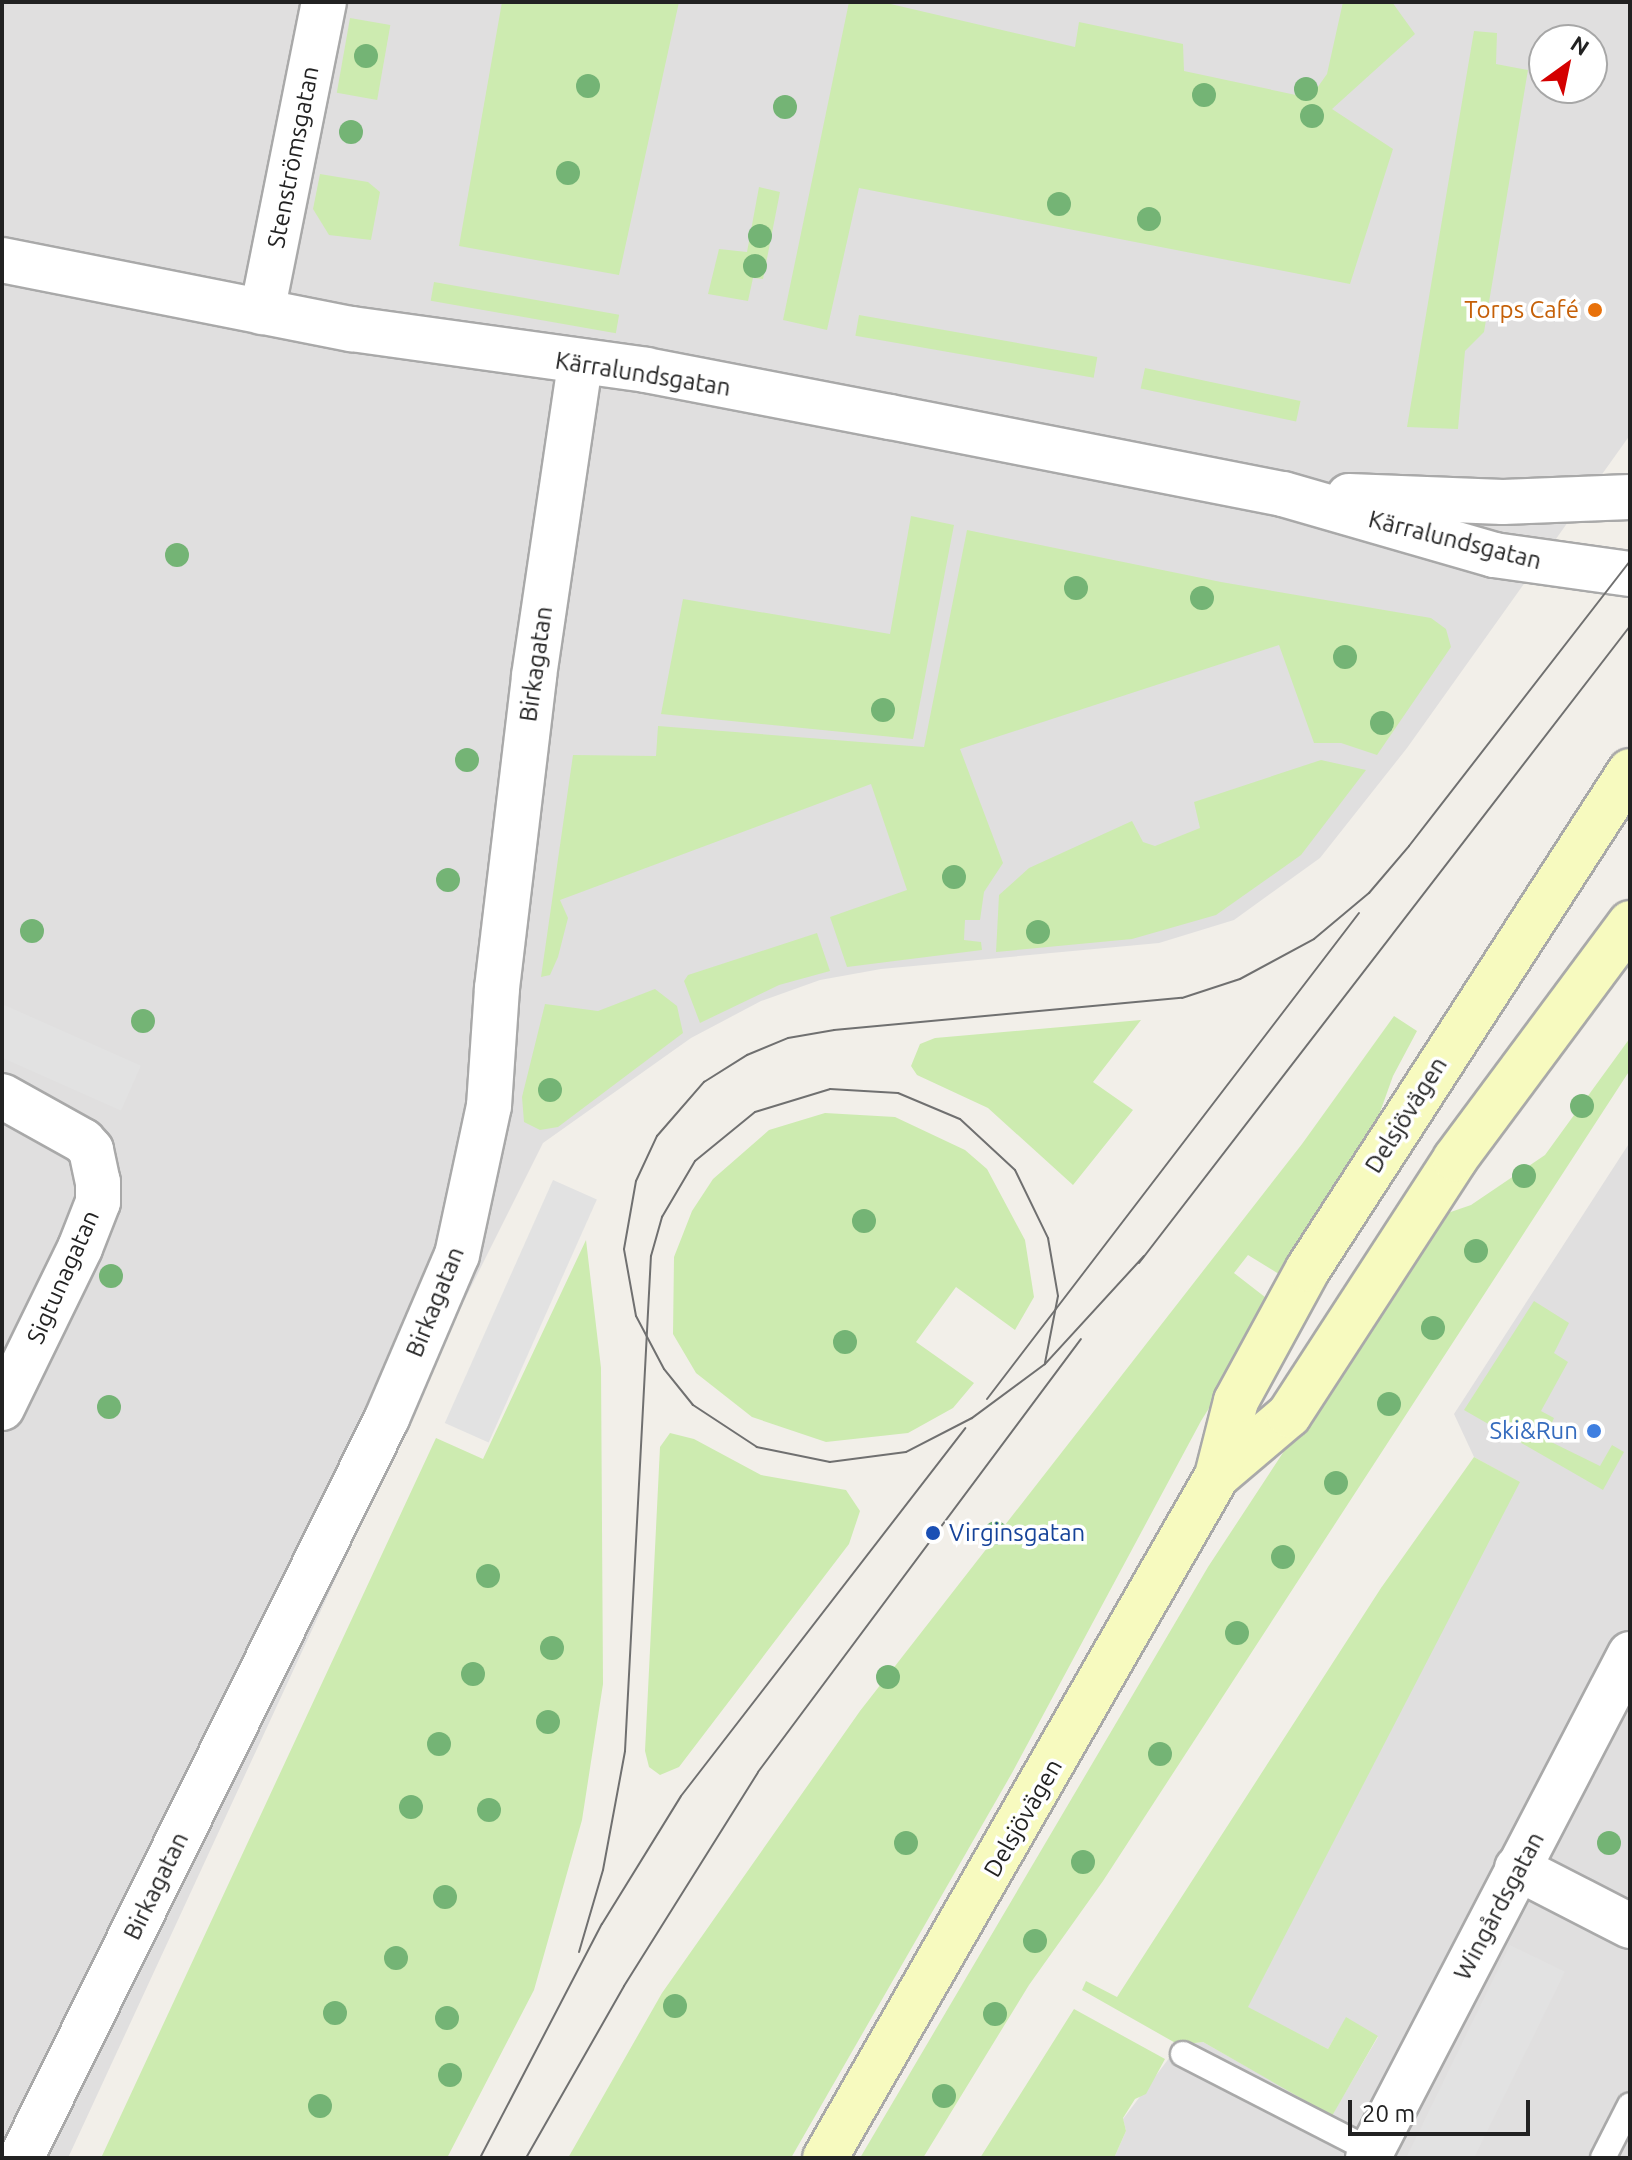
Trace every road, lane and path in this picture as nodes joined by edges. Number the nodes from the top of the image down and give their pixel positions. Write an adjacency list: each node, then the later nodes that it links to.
1 (324, 2): 3 (street, Stenströmsgatan)
2 (2, 260): 3 (street, Kärralundsgatan)
3 (262, 312): 4 (street, Kärralundsgatan)
4 (580, 364): 5 (street, Kärralundsgatan); 19 (street, Birkagatan)
5 (1283, 494): 6 (street, Kärralundsgatan); 7 (street, Kärralundsgatan)
6 (1630, 497)
7 (1630, 574)
8 (1630, 771): 12 (street, Delsjövägen)
9 (1630, 923): 12 (street, Delsjövägen)
10 (2, 1096): 11 (street, Sigtunagatan)
11 (2, 1408)
12 (1217, 1476): 20 (street, Delsjövägen)
13 (1630, 1654): 14 (street, Wingårdsgatan)
14 (1517, 1868): 15 (street); 18 (street, Wingårdsgatan)
15 (1630, 1926)
16 (1183, 2054): 18 (lane)
17 (1630, 2105): 21 (lane)
18 (1370, 2154)
19 (21, 2158)
20 (825, 2158)
21 (1603, 2158)

